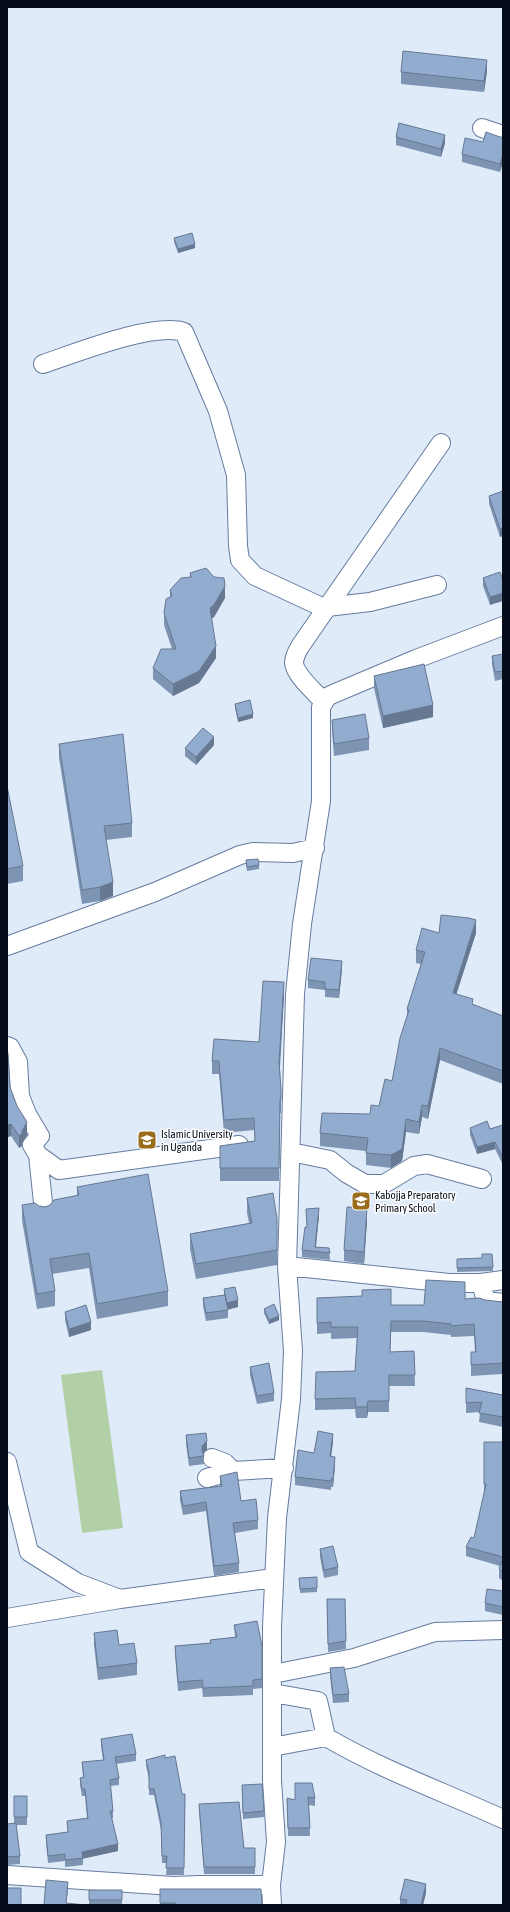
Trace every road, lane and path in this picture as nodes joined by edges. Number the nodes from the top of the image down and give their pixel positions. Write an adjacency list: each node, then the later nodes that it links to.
1 (482, 128): 2 (street)
2 (503, 135)
3 (43, 364): 6 (street)
4 (442, 443): 6 (street)
5 (437, 585): 6 (street)
6 (327, 608): 8 (street)
7 (503, 626): 8 (street)
8 (323, 701): 9 (street)
9 (315, 848): 10 (street); 13 (street)
10 (7, 946)
11 (7, 1046): 14 (street)
12 (239, 1145): 15 (street)
13 (290, 1152): 17 (street); 19 (street)
14 (38, 1155): 15 (street); 16 (street)
15 (59, 1170): 16 (street)
16 (41, 1177): 18 (street)
17 (482, 1179)
18 (44, 1212)
19 (287, 1266): 21 (street); 25 (street)
20 (503, 1280): 21 (street)
21 (481, 1283): 22 (street)
22 (503, 1303)
23 (212, 1458): 26 (street)
24 (7, 1462): 29 (street)
25 (284, 1468): 26 (street); 28 (street)
26 (233, 1471): 27 (street)
27 (207, 1478)
28 (273, 1578): 29 (street); 32 (street)
29 (120, 1599): 30 (street)
30 (15, 1618)
31 (503, 1630): 32 (street)
32 (273, 1674): 33 (street)
33 (273, 1693): 34 (street); 35 (street)
34 (326, 1737): 35 (street); 36 (street)
35 (272, 1747): 38 (street)
36 (503, 1819)
37 (7, 1876): 38 (street)
38 (271, 1886): 39 (street)
39 (272, 1905)

